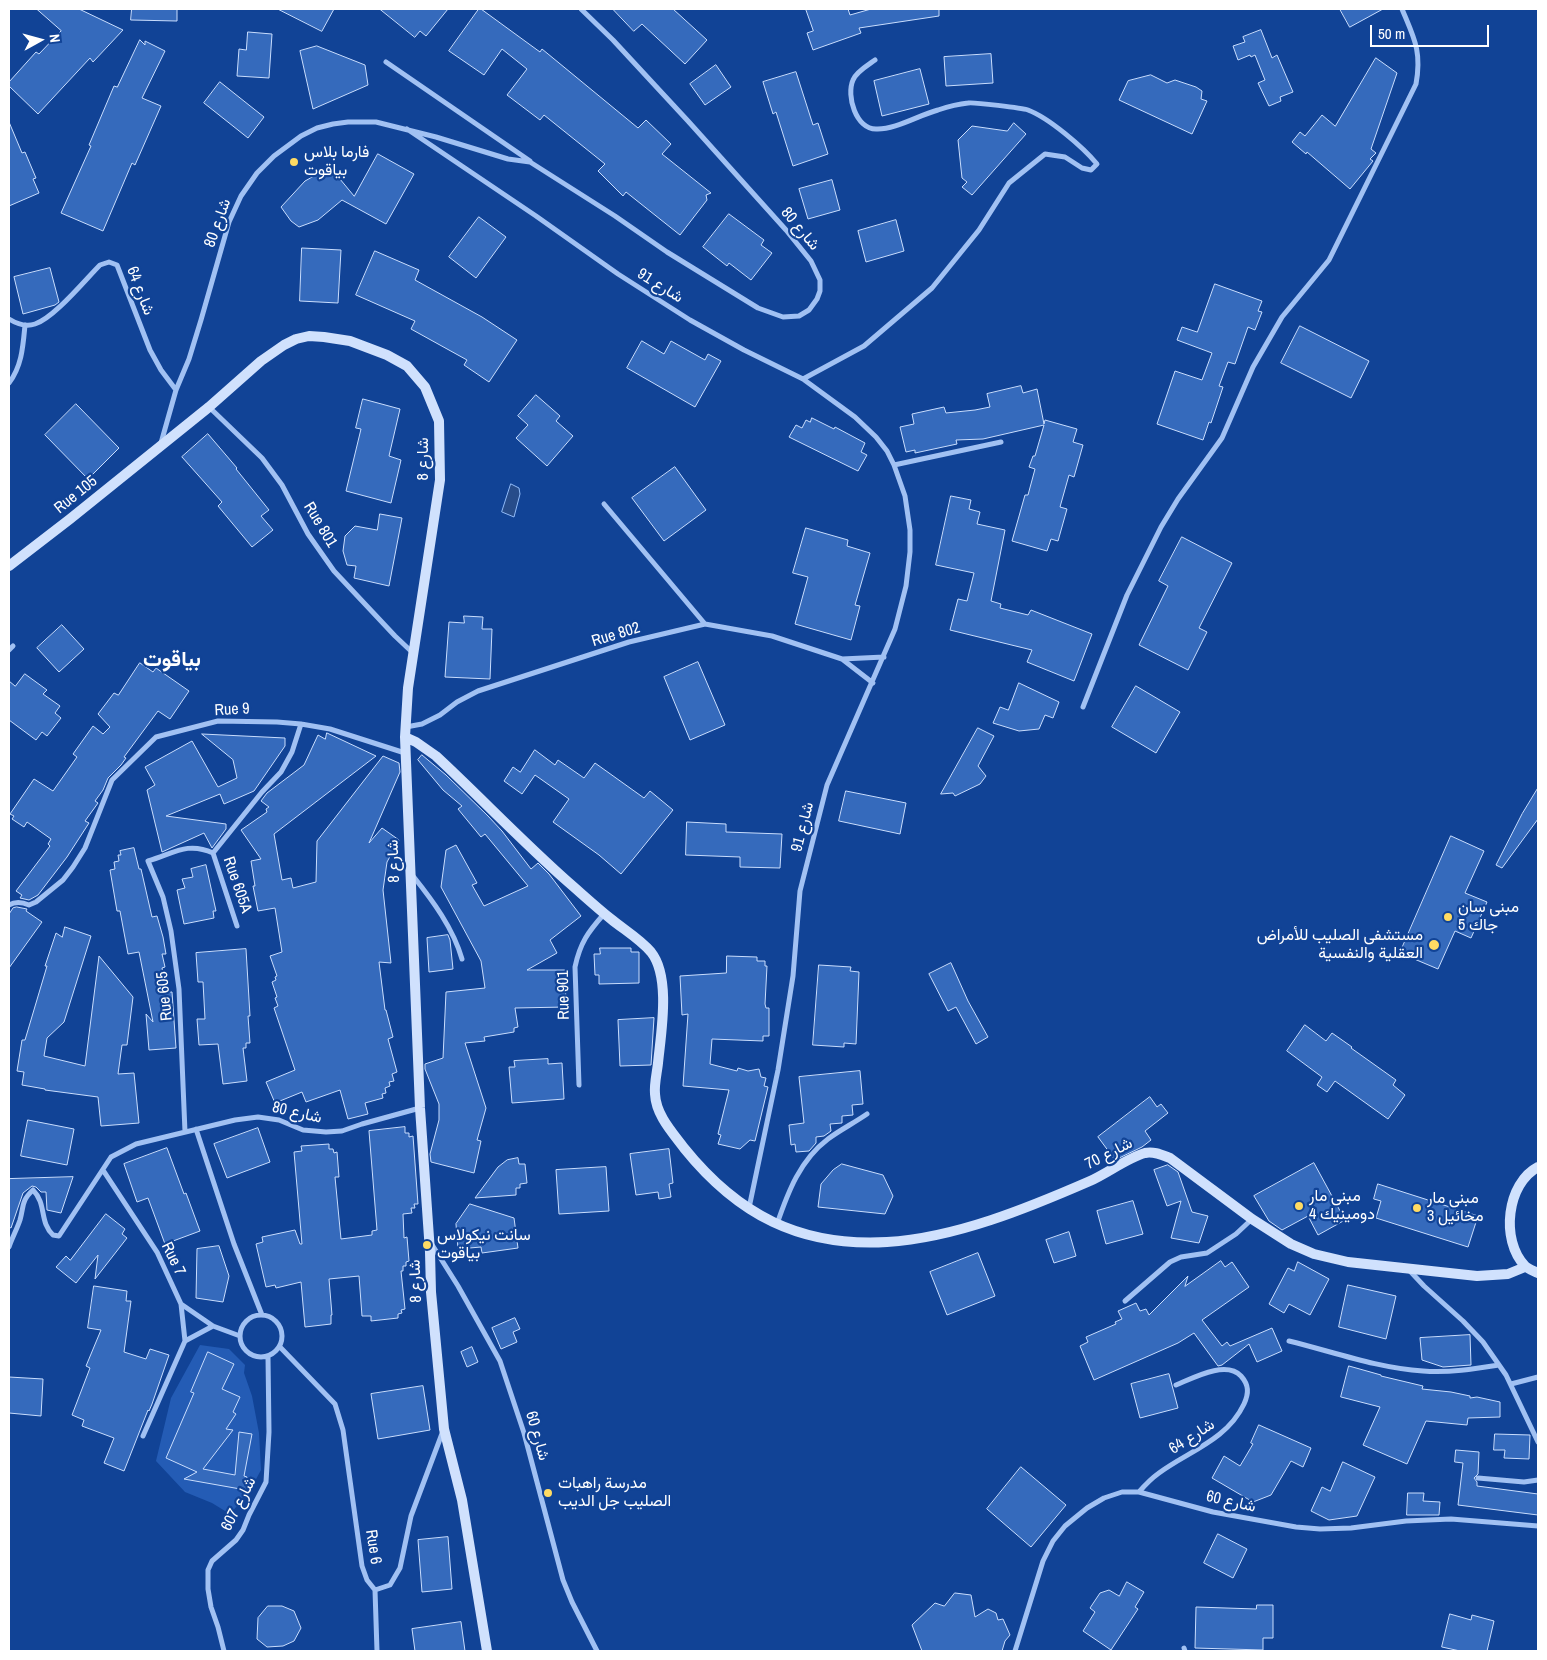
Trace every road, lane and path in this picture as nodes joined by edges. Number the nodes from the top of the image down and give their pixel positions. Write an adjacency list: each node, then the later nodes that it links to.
1 (581, 9): 6 (street, شارع 80)
2 (1402, 9): 23 (street)
3 (875, 60): 9 (street)
4 (386, 62): 6 (street, شارع 80)
5 (407, 129): 6 (street, شارع 80); 9 (street, شارع 91); 11 (street, شارع 80)
6 (530, 162)
7 (9, 319): 8 (street)
8 (25, 325): 10 (street); 11 (street, شارع 64)
9 (803, 379): 15 (street, شارع 91)
10 (9, 383)
11 (176, 390): 14 (street, شارع 80)
12 (209, 407): 14 (street, شارع 8); 19 (street, Rue 801); 19 (street, شارع 8)
13 (1001, 442): 15 (street)
14 (160, 445): 17 (street, Rue 105)
15 (894, 465): 20 (street, شارع 91)
16 (604, 504): 18 (street)
17 (9, 566)
18 (705, 624): 21 (street, Rue 802); 25 (street, Rue 802)
19 (412, 653): 25 (street, شارع 8)
20 (884, 656): 21 (street, Rue 802); 22 (street, شارع 91)
21 (842, 659): 22 (street, Rue 802)
22 (873, 683): 40 (street, شارع 91)
23 (1083, 708)
24 (301, 724): 26 (street, Rue 9); 27 (street); 29 (street, Rue 9)
25 (405, 732): 26 (street, شارع 8); 30 (street, شارع 70)
26 (406, 753): 28 (street, شارع 8)
27 (213, 853): 31 (street, Rue 605A); 37 (street, Rue 605)
28 (409, 872): 32 (street); 34 (street, شارع 8)
29 (9, 905)
30 (604, 914): 33 (street, Rue 901); 40 (street, شارع 70)
31 (237, 926)
32 (462, 959)
33 (579, 1084)
34 (420, 1108): 36 (street, شارع 80); 43 (street, شارع 8)
35 (867, 1114): 42 (street)
36 (196, 1129): 37 (street, شارع 80); 50 (street)
37 (185, 1132): 39 (street, شارع 80)
38 (1538, 1167): 45 (street)
39 (103, 1170): 44 (street, شارع 80); 49 (street, Rue 7)
40 (748, 1208): 42 (street, شارع 70)
41 (1252, 1219): 42 (street, شارع 70); 46 (street, شارع 70); 48 (street)
42 (776, 1225)
43 (428, 1238): 61 (street, شارع 8); 72 (street, شارع 60)
44 (9, 1247)
45 (1525, 1267): 46 (street, شارع 70); 47 (street)
46 (1408, 1270): 57 (street)
47 (1538, 1273)
48 (1125, 1300)
49 (181, 1304): 51 (street); 53 (street)
50 (262, 1315): 52 (street); 55 (street)
51 (214, 1326): 52 (street); 53 (street)
52 (240, 1336): 56 (street)
53 (185, 1341): 62 (street)
54 (1289, 1341): 57 (street)
55 (280, 1347): 56 (street); 68 (street, Rue 6)
56 (268, 1356): 69 (street, شارع 607)
57 (1499, 1365): 59 (street)
58 (1538, 1377): 59 (street)
59 (1511, 1384): 63 (street)
60 (1176, 1385): 66 (street, شارع 64)
61 (444, 1428): 68 (street, Rue 6); 71 (street, شارع 8)
62 (143, 1436)
63 (1538, 1442)
64 (1478, 1478): 65 (street)
65 (1538, 1480)
66 (1139, 1492): 67 (street, شارع 60); 73 (street, شارع 60)
67 (1538, 1526)
68 (375, 1590): 70 (street)
69 (224, 1651)
70 (377, 1651)
71 (487, 1651)
72 (598, 1651)
73 (1015, 1651)

